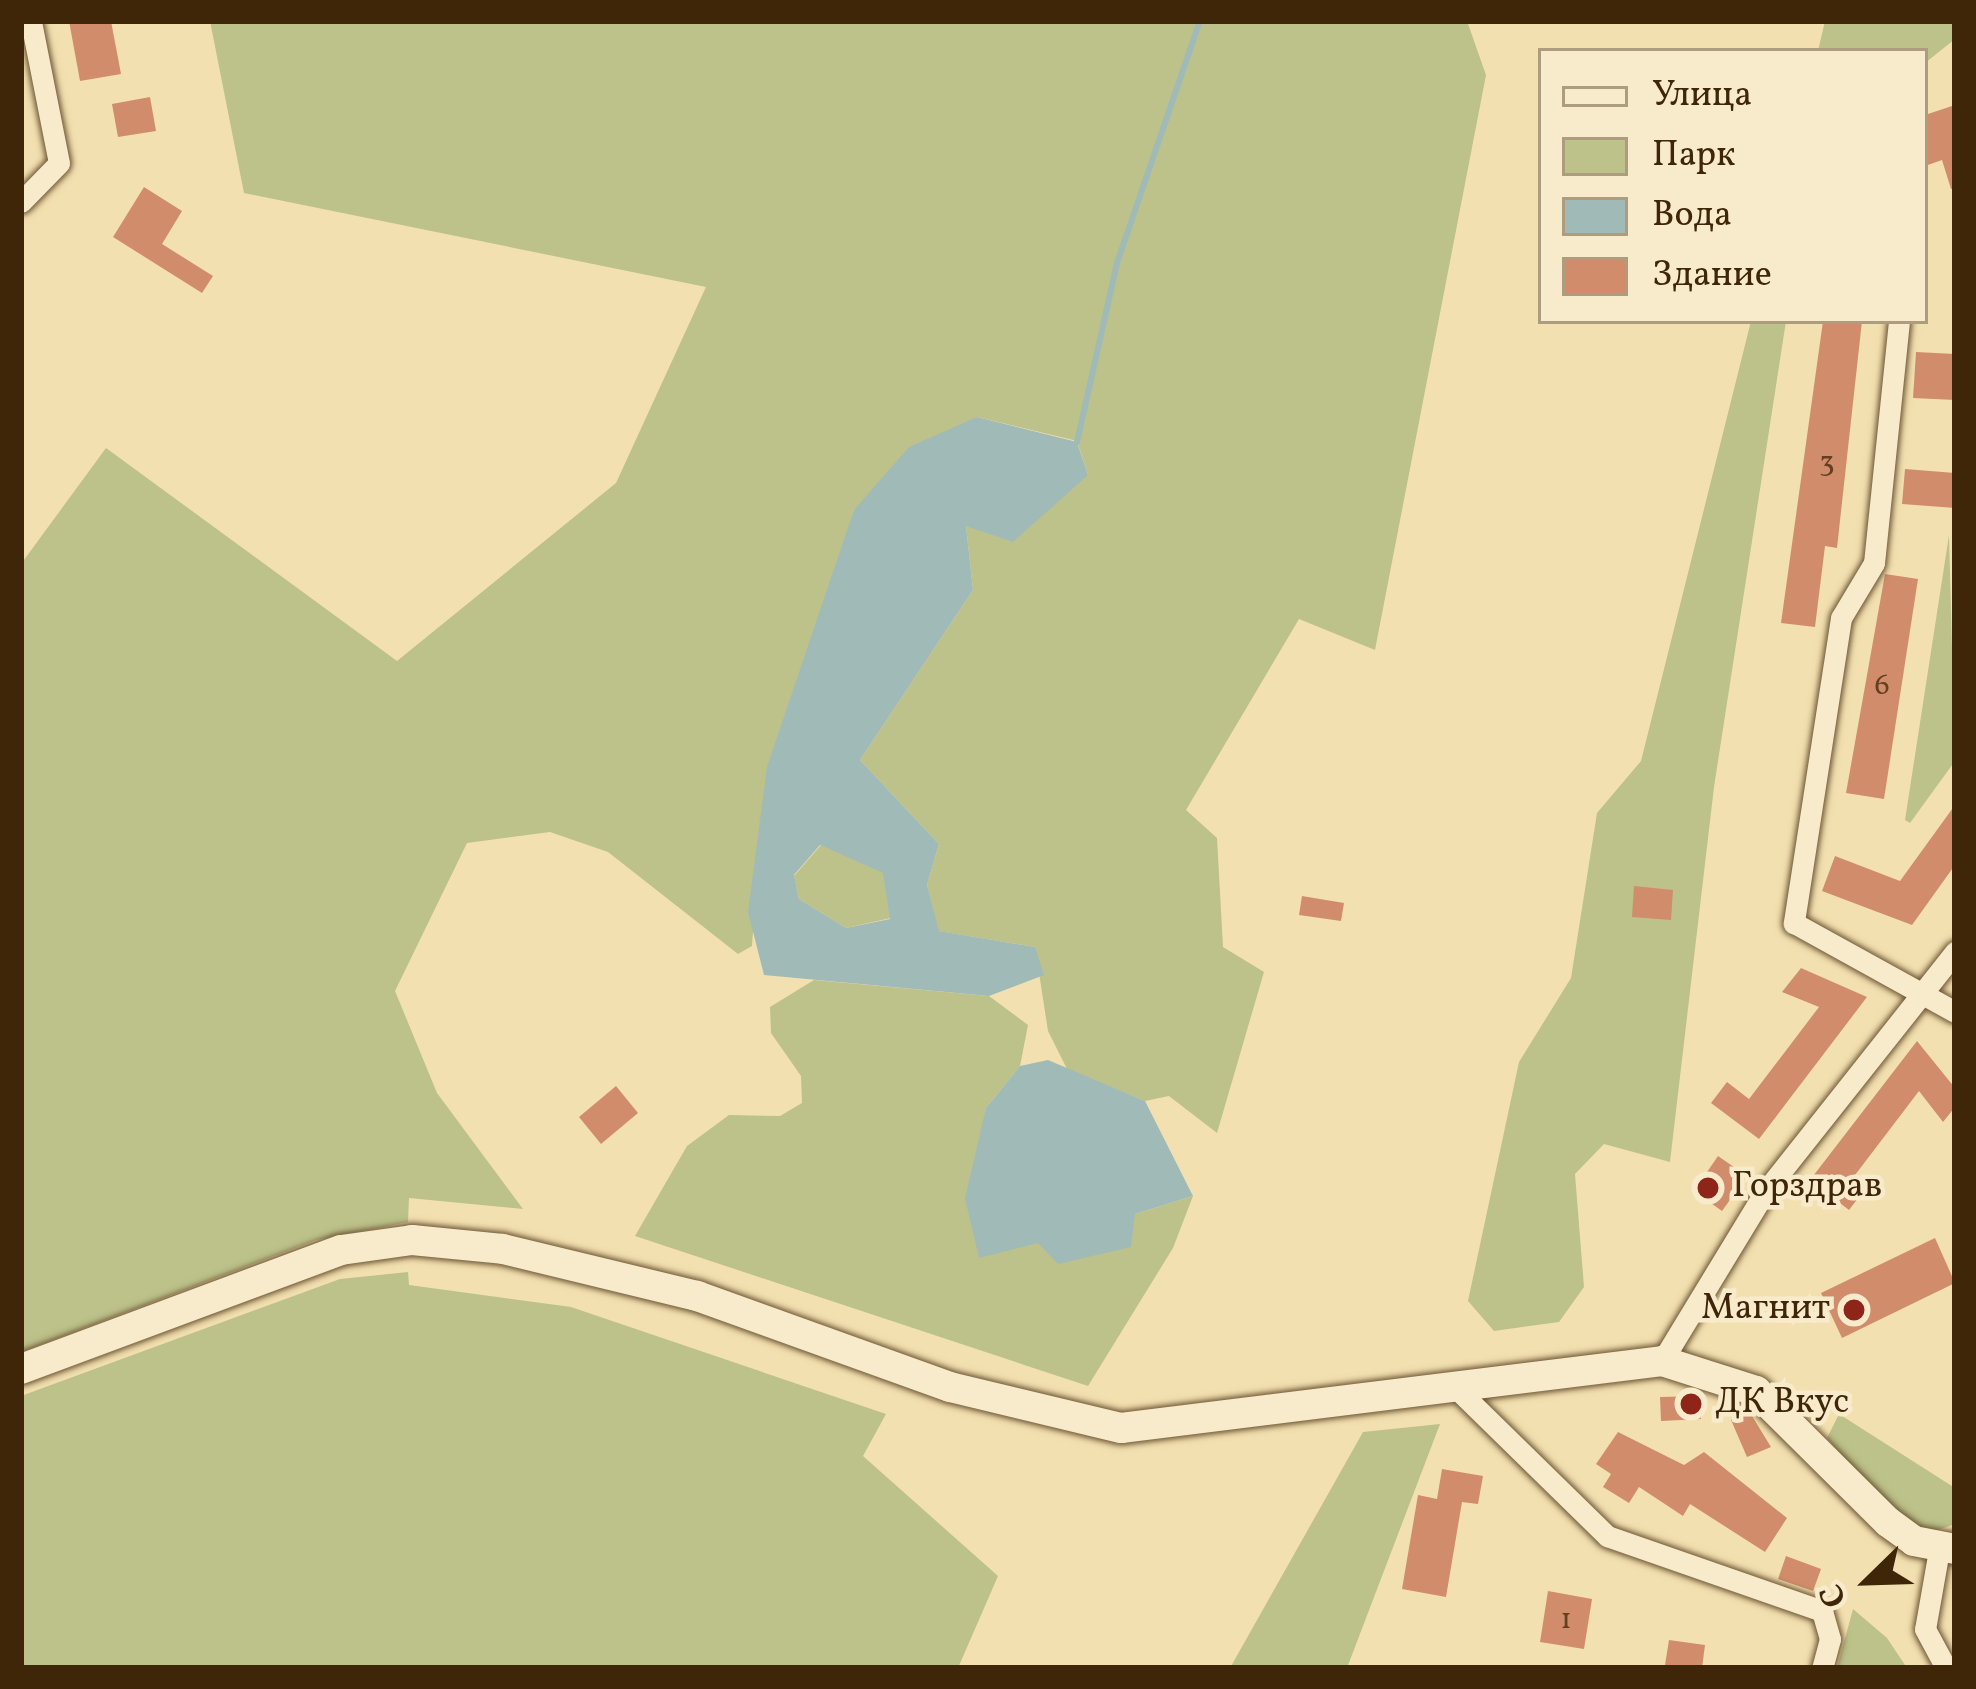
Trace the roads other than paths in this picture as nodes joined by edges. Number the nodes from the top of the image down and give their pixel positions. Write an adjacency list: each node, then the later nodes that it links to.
1 (31, 21): 2 (street)
2 (21, 202)
3 (1898, 324): 5 (street)
4 (1955, 952): 5 (street)
5 (1926, 991): 6 (street); 7 (street)
6 (1955, 1012)
7 (1662, 1361): 9 (street); 10 (street)
8 (21, 1370): 9 (street)
9 (1453, 1384): 11 (street)
10 (1947, 1550): 12 (street)
11 (1822, 1668)
12 (1946, 1668)

